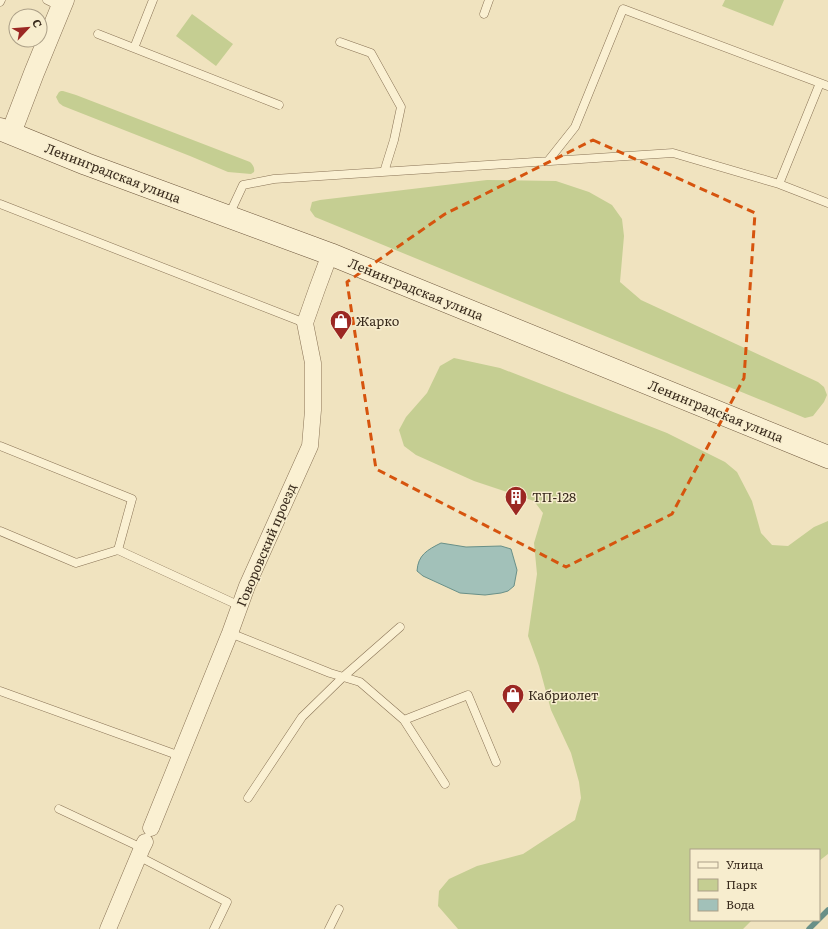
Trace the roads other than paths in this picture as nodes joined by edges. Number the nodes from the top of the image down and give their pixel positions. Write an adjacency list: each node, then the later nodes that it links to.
1 (153, 0): 8 (lane)
2 (490, 0): 5 (lane)
3 (58, 3): 11 (street)
4 (624, 5): 9 (lane); 12 (lane)
5 (484, 14)
6 (98, 34): 8 (lane)
7 (340, 42): 13 (lane)
8 (134, 48): 10 (lane)
9 (824, 85): 14 (lane)
10 (279, 105)
11 (5, 131): 17 (main road, Ленинградская улица)
12 (548, 161): 13 (lane); 14 (lane)
13 (384, 172): 17 (lane)
14 (779, 184): 15 (lane)
15 (828, 203)
16 (0, 204): 19 (lane)
17 (228, 216): 18 (main road, Ленинградская улица)
18 (330, 254): 19 (street, Говоровский проезд); 21 (main road, Ленинградская улица)
19 (305, 324): 24 (street, Говоровский проезд)
20 (0, 446): 23 (lane)
21 (822, 455)
22 (0, 531): 23 (lane)
23 (118, 550): 24 (lane)
24 (240, 606): 26 (street, Говоровский проезд)
25 (400, 627): 27 (lane)
26 (230, 633): 27 (lane); 30 (street, Говоровский проезд)
27 (343, 677): 29 (lane); 33 (lane)
28 (0, 691): 30 (lane)
29 (404, 720): 31 (lane); 32 (lane)
30 (180, 756): 35 (street, Говоровский проезд)
31 (496, 762)
32 (445, 784)
33 (248, 798)
34 (59, 809): 35 (lane)
35 (144, 843): 37 (street, Говоровский проезд); 38 (lane)
36 (339, 909): 39 (lane)
37 (108, 929)
38 (214, 929)
39 (329, 929)

